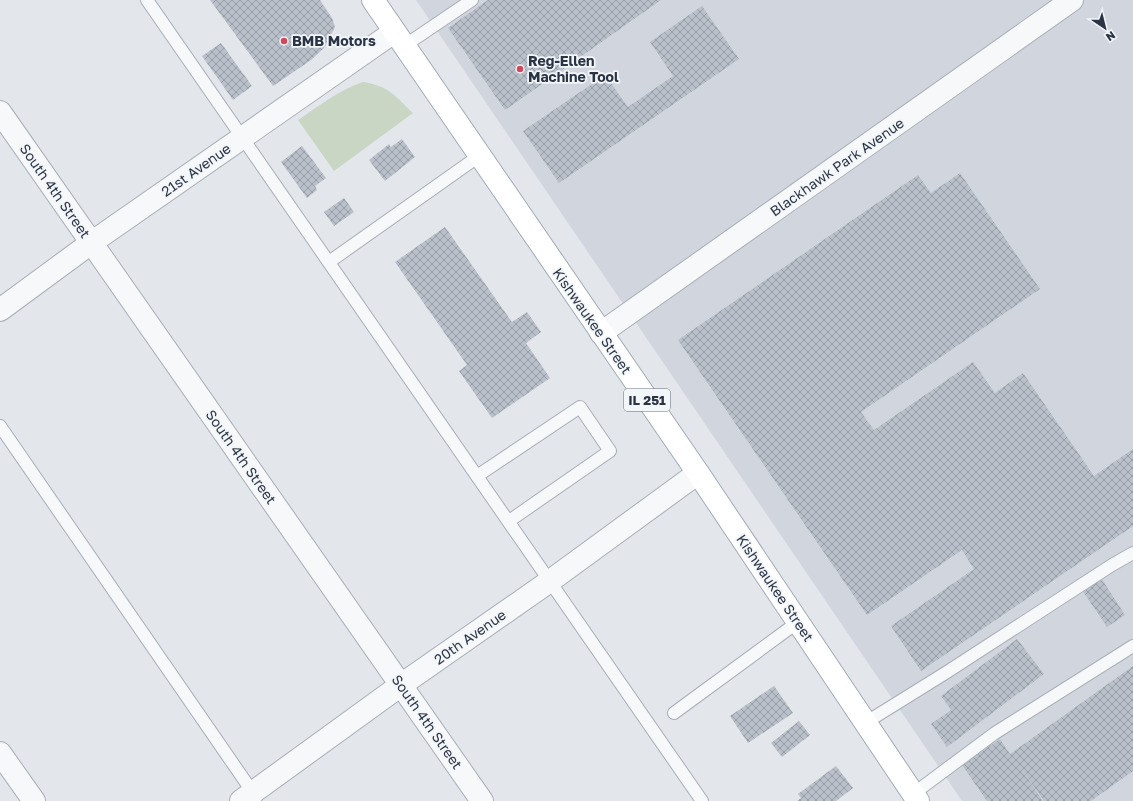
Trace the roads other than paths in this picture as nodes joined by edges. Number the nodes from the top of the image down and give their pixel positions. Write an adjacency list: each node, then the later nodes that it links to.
1 (147, 0): 7 (lane)
2 (373, 0): 5 (main road, Kishwaukee Street / IL 251)
3 (472, 0): 5 (lane)
4 (1072, 0): 12 (street, Blackhawk Park Avenue)
5 (399, 39): 7 (street, 21st Avenue); 8 (main road, Kishwaukee Street / IL 251)
6 (0, 112): 9 (street, South 4th Street)
7 (243, 138): 9 (street, 21st Avenue); 10 (lane)
8 (479, 156): 10 (lane); 12 (main road, Kishwaukee Street / IL 251)
9 (92, 243): 11 (street, 21st Avenue); 21 (street, South 4th Street)
10 (329, 262): 15 (lane)
11 (0, 310)
12 (601, 334): 14 (main road, Kishwaukee Street / IL 251)
13 (0, 426): 25 (lane)
14 (698, 474): 18 (street, 20th Avenue); 19 (main road, Kishwaukee Street / IL 251)
15 (477, 476): 16 (lane); 16 (lane)
16 (509, 521): 18 (lane)
17 (1133, 553): 23 (lane)
18 (550, 581): 21 (street, 20th Avenue); 29 (lane)
19 (798, 622): 22 (lane); 23 (main road, Kishwaukee Street / IL 251)
20 (1133, 646): 26 (lane)
21 (401, 685): 25 (street, 20th Avenue); 28 (street, South 4th Street)
22 (674, 713)
23 (865, 723): 26 (main road, Kishwaukee Street / IL 251)
24 (0, 753): 27 (street)
25 (251, 798)
26 (916, 798)
27 (34, 801)
28 (482, 801)
29 (702, 801)

